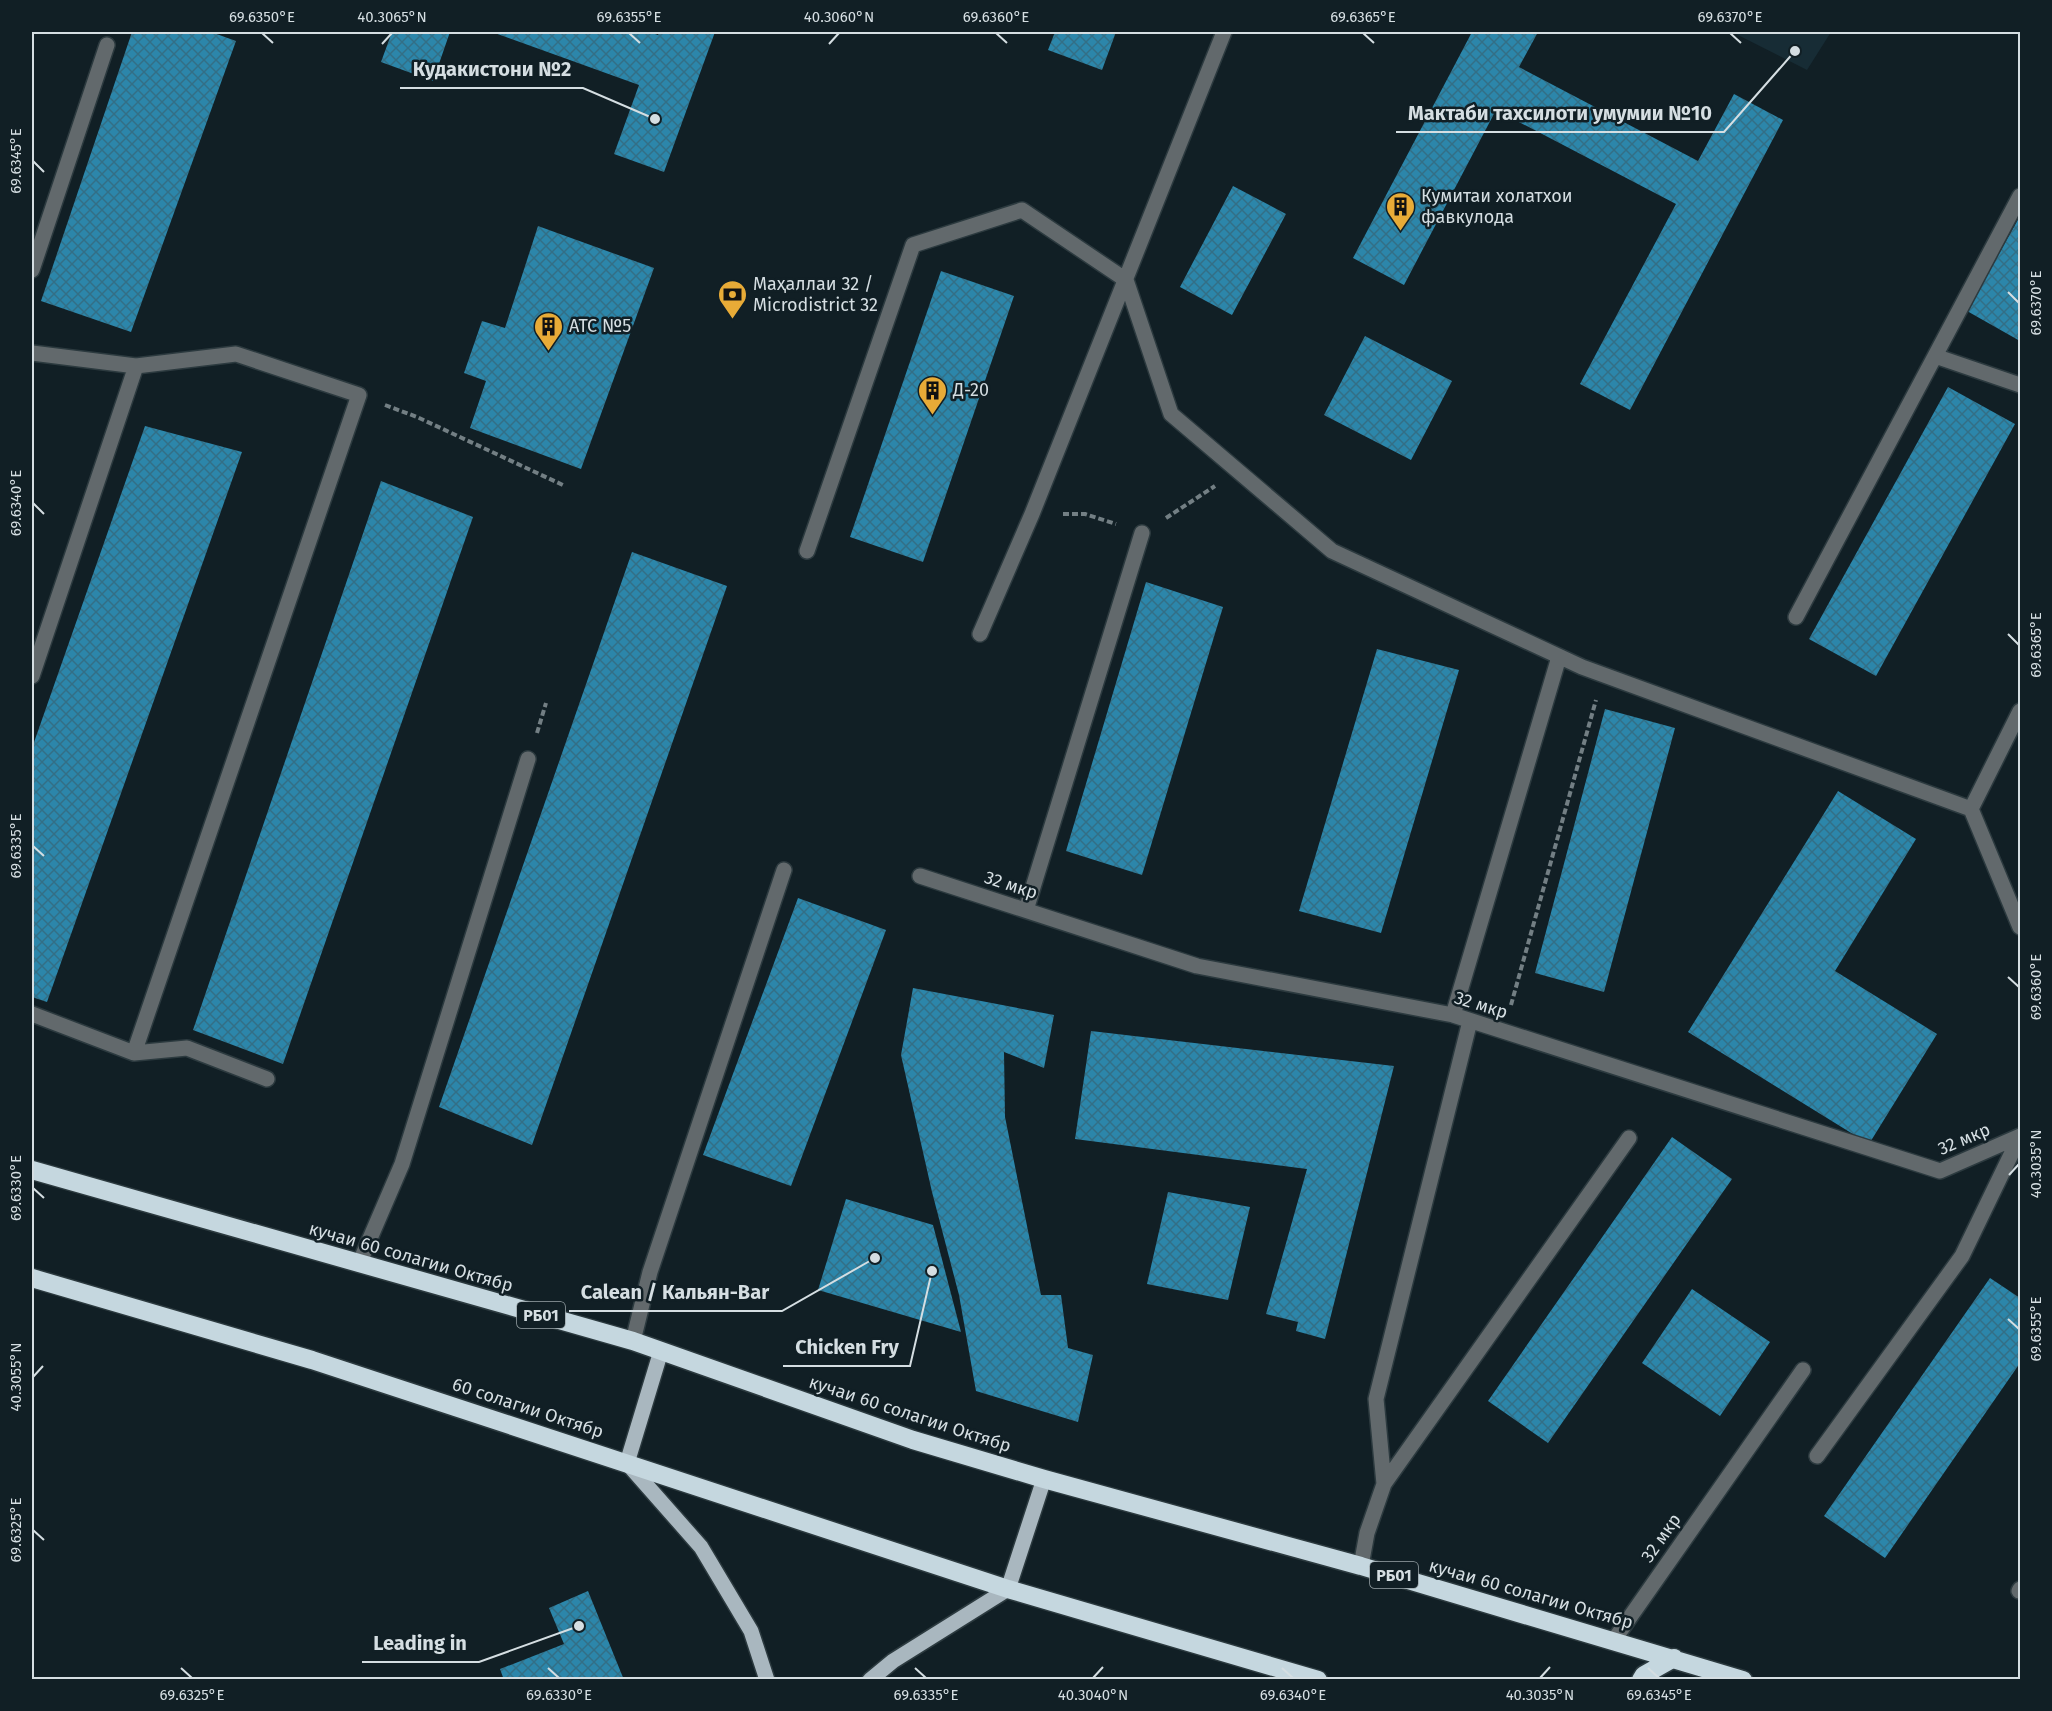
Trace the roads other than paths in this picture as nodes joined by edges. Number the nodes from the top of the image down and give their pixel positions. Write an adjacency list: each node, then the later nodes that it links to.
1 (1224, 32): 5 (street)
2 (107, 45): 4 (street)
3 (2020, 196): 7 (street)
4 (32, 270)
5 (1126, 280): 11 (street); 13 (street); 14 (street)
6 (32, 353): 8 (street)
7 (1935, 356): 9 (street); 12 (street)
8 (136, 366): 15 (street); 26 (street)
9 (2020, 385)
10 (1142, 533): 21 (street)
11 (807, 551)
12 (1796, 617)
13 (980, 634)
14 (1559, 657): 18 (street); 24 (street)
15 (32, 675)
16 (2020, 711): 18 (street)
17 (528, 759): 31 (street)
18 (1971, 809): 22 (street)
19 (784, 870): 33 (street)
20 (920, 876): 21 (street, 32 мкр)
21 (1026, 910): 24 (street, 32 мкр)
22 (2020, 927)
23 (32, 1014): 26 (street)
24 (1453, 1015): 25 (street, 32 мкр)
25 (1470, 1021): 28 (street, 32 мкр); 39 (street)
26 (134, 1053): 27 (street)
27 (267, 1078)
28 (2020, 1136): 36 (street)
29 (1629, 1138): 39 (street)
30 (32, 1170): 31 (highway, кучаи 60 солагии Октябр / РБ01)
31 (359, 1264): 33 (highway, кучаи 60 солагии Октябр / РБ01)
32 (32, 1278): 37 (highway, 60 солагии Октябр)
33 (633, 1341): 34 (highway, кучаи 60 солагии Октябр / РБ01)
34 (661, 1351): 37 (main road); 38 (highway, кучаи 60 солагии Октябр / РБ01)
35 (1803, 1370): 42 (street, 32 мкр)
36 (1817, 1456)
37 (627, 1463): 41 (highway, 60 солагии Октябр); 44 (main road)
38 (1044, 1479): 40 (highway, кучаи 60 солагии Октябр / РБ01); 41 (main road)
39 (1384, 1484): 40 (street)
40 (1360, 1566): 42 (highway, кучаи 60 солагии Октябр / РБ01)
41 (1008, 1589): 45 (main road); 46 (highway)
42 (1614, 1640): 43 (highway, кучаи 60 солагии Октябр / РБ01)
43 (1674, 1658): 47 (highway); 48 (highway, кучаи 60 солагии Октябр / РБ01)
44 (767, 1680)
45 (870, 1680)
46 (1318, 1680)
47 (1641, 1680)
48 (1743, 1680)

